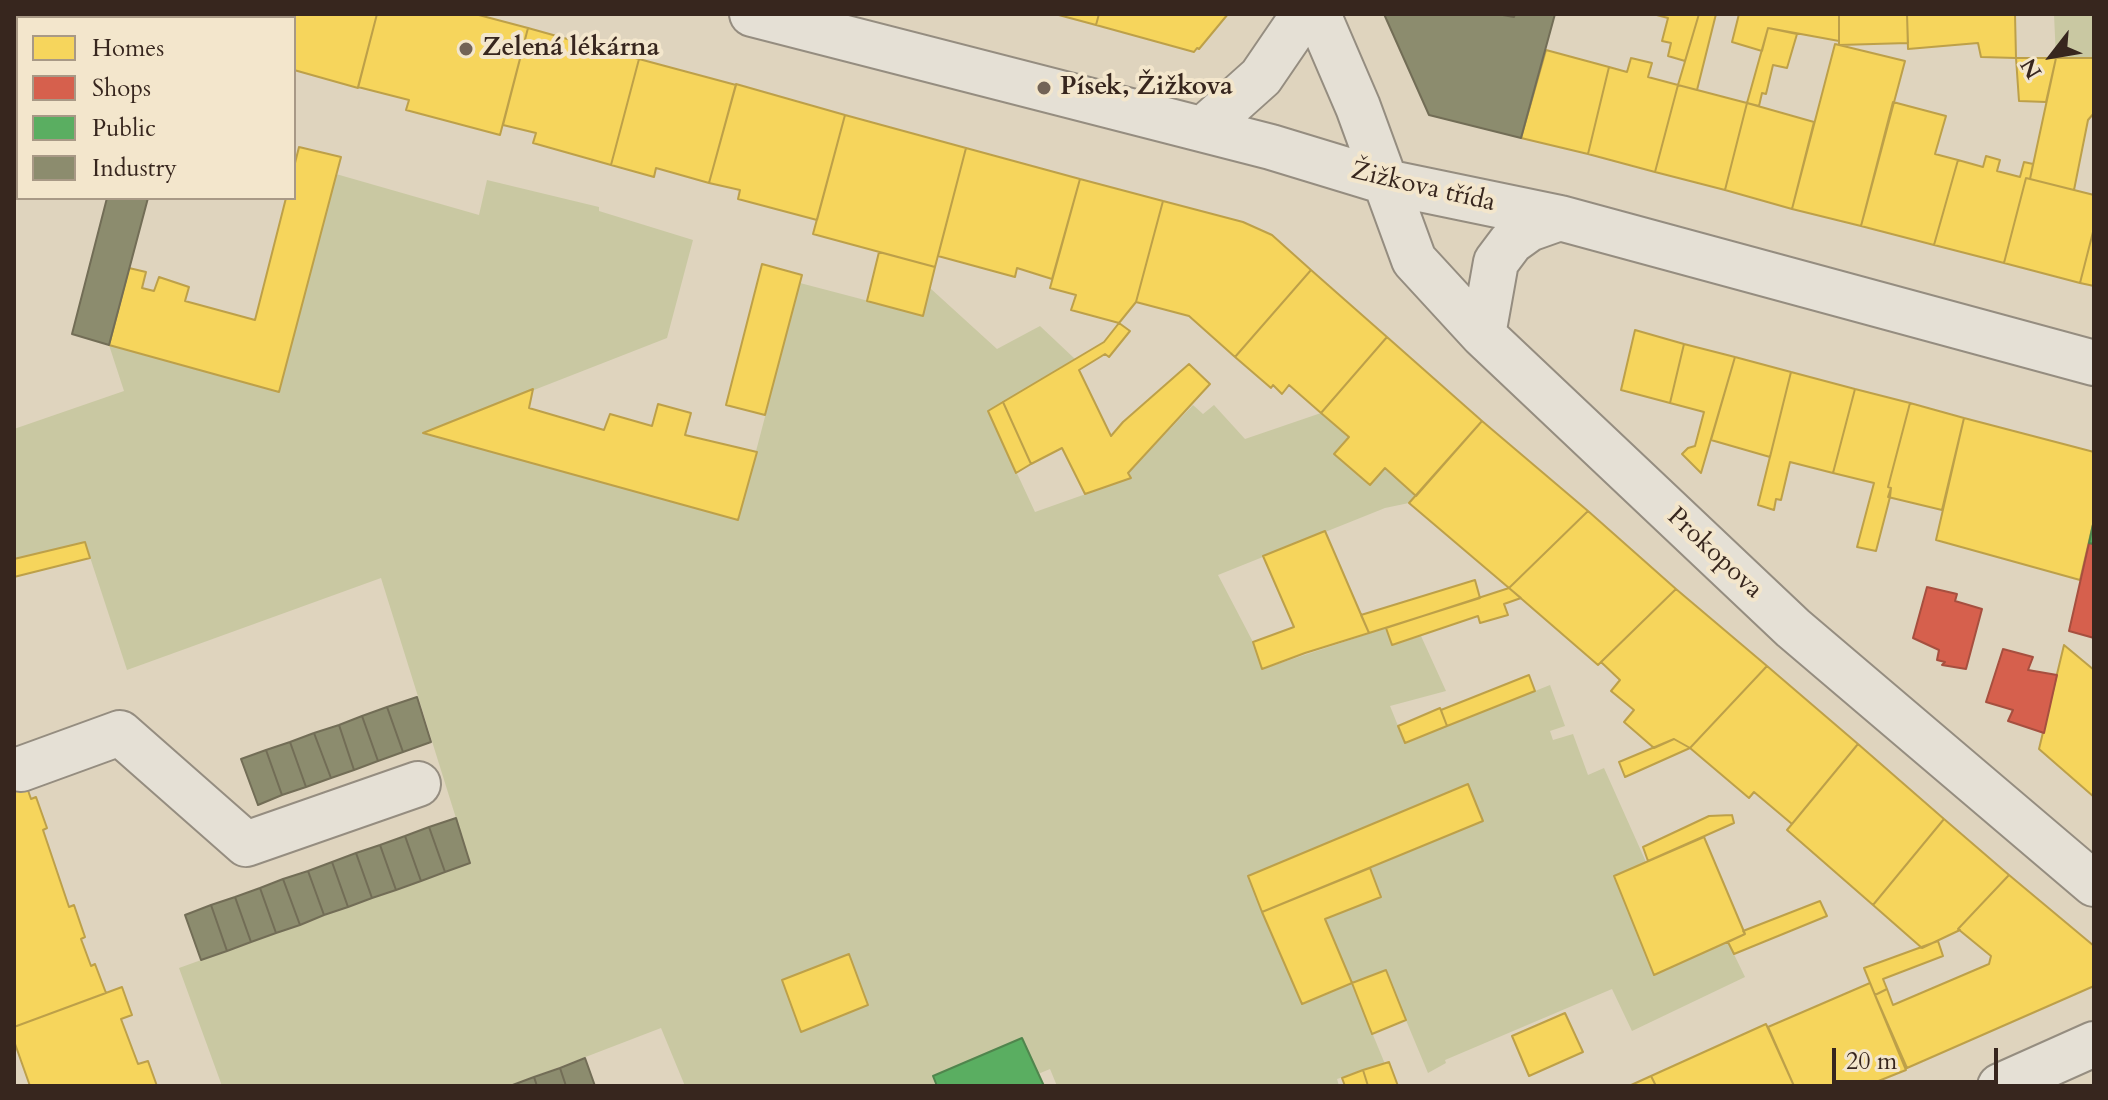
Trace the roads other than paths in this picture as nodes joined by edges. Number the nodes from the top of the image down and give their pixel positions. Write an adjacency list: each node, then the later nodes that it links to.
1 (752, 14): 4 (street, Žižkova třída)
2 (1304, 14): 4 (street)
3 (1318, 14): 5 (street, Prokopova)
4 (1203, 129): 5 (street, Žižkova třída)
5 (1386, 182): 6 (street, Žižkova třída); 7 (street, Prokopova)
6 (1560, 218): 7 (street); 8 (street, Žižkova třída)
7 (1483, 335): 11 (street, Prokopova)
8 (2094, 363)
9 (21, 769): 10 (street)
10 (418, 784)
11 (2094, 884)
12 (2094, 1044): 13 (street)
13 (2000, 1086)

